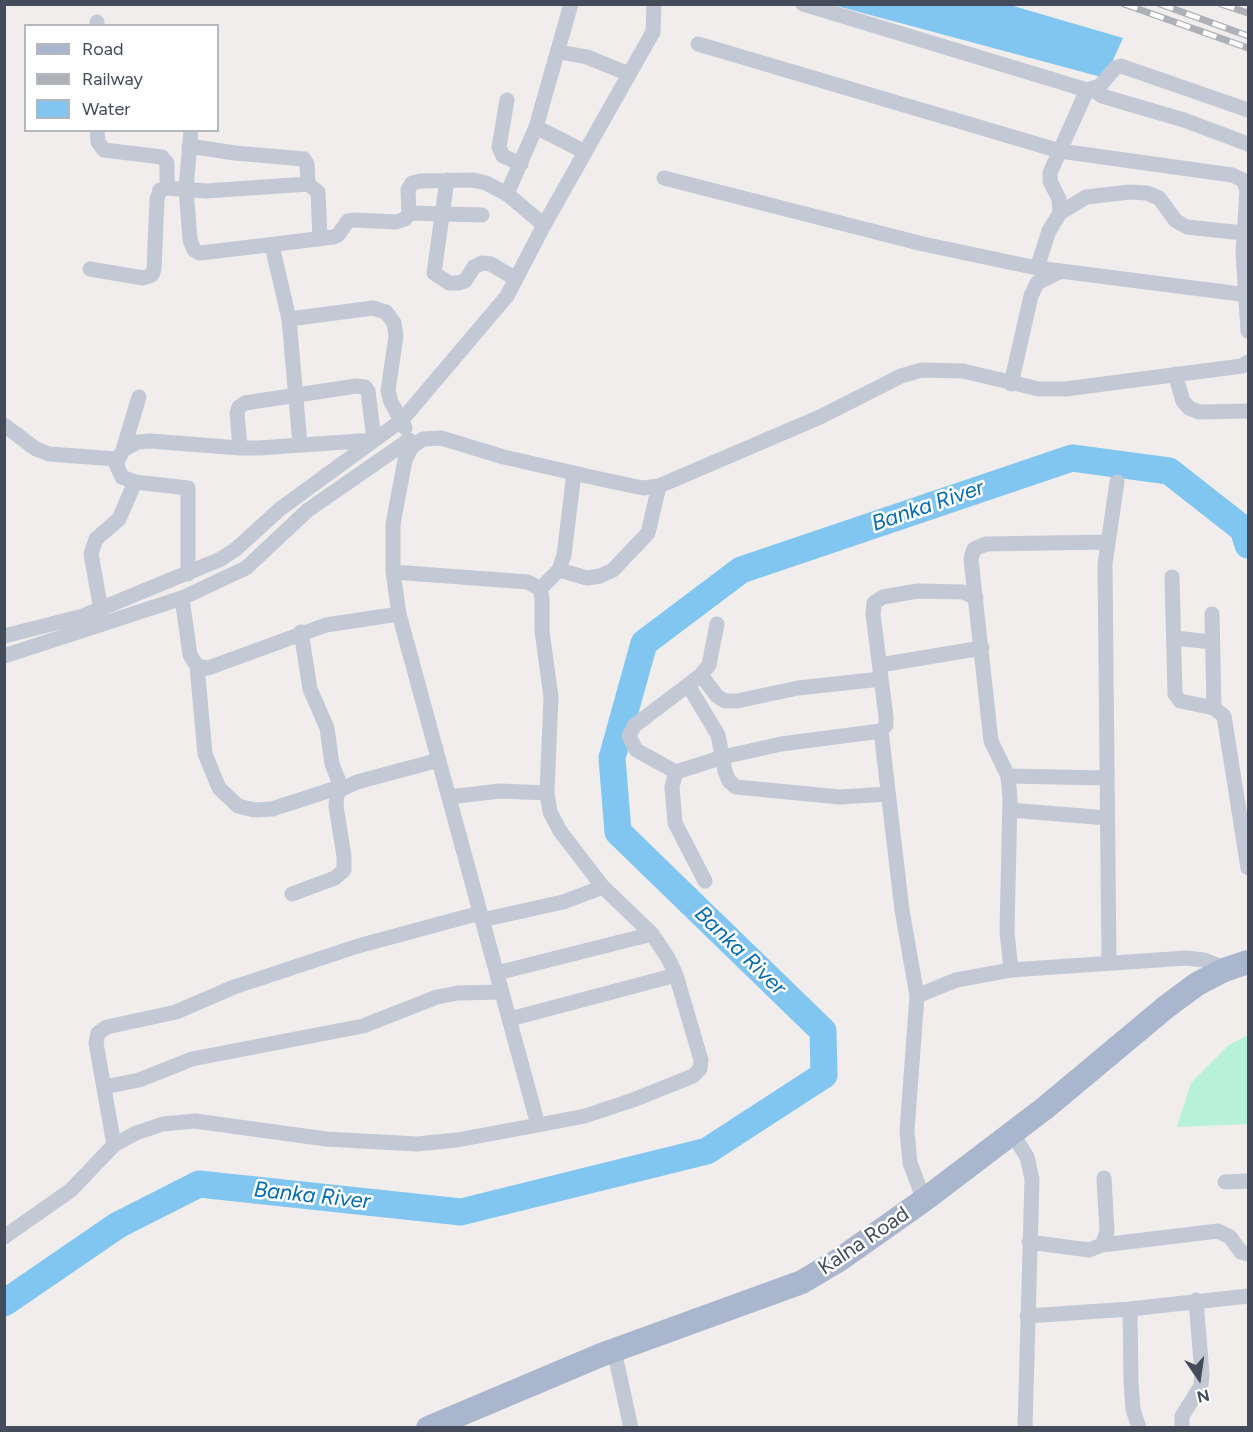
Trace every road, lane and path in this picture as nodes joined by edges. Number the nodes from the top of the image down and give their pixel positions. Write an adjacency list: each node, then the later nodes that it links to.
1 (571, 4): 5 (street)
2 (654, 4): 6 (street)
3 (803, 4): 7 (street)
4 (698, 44): 15 (street)
5 (560, 52): 6 (street); 10 (street)
6 (629, 74): 14 (street)
7 (1090, 90): 9 (street); 13 (street); 15 (street)
8 (507, 100): 16 (street)
9 (1248, 110)
10 (536, 127): 14 (street); 16 (street)
11 (97, 132): 20 (street)
12 (190, 138): 19 (street); 22 (street)
13 (1248, 144)
14 (585, 152): 28 (street)
15 (1059, 152): 21 (street); 25 (street)
16 (521, 164): 23 (street)
17 (664, 178): 32 (street)
18 (447, 180): 23 (street); 24 (street); 26 (street)
19 (308, 184): 22 (street); 30 (street)
20 (167, 188): 22 (street); 33 (street)
21 (1248, 188): 29 (street)
22 (186, 189): 31 (street)
23 (507, 194): 28 (street)
24 (409, 213): 26 (street); 30 (street)
25 (1060, 213): 29 (street); 32 (street)
26 (444, 214): 27 (street); 35 (street)
27 (482, 215)
28 (544, 225): 35 (street)
29 (1243, 233): 36 (street)
30 (320, 238): 31 (street)
31 (276, 244): 37 (street)
32 (1037, 268): 34 (street)
33 (90, 269)
34 (1059, 272): 36 (street); 41 (street)
35 (516, 279): 45 (street)
36 (1248, 295): 38 (street)
37 (289, 319): 42 (street); 45 (street)
38 (1248, 331)
39 (1248, 362): 40 (street)
40 (1175, 374): 41 (street); 44 (street)
41 (1011, 384): 55 (street)
42 (295, 395): 47 (street); 49 (street); 50 (street)
43 (139, 397): 51 (street)
44 (1248, 411)
45 (402, 420): 47 (street); 48 (street)
46 (4, 425): 51 (street)
47 (374, 440): 49 (street); 59 (street)
48 (411, 443): 52 (street); 58 (street); 62 (street)
49 (300, 444): 50 (street)
50 (240, 448): 51 (street)
51 (120, 455): 53 (street)
52 (574, 473): 55 (street); 57 (street)
53 (135, 482): 59 (street); 64 (street)
54 (1117, 482): 56 (street)
55 (659, 486): 57 (street)
56 (1107, 542): 63 (street); 84 (street)
57 (560, 570): 61 (street)
58 (393, 572): 61 (street); 65 (street)
59 (188, 573): 64 (street)
60 (1172, 577): 70 (street)
61 (540, 589): 86 (street)
62 (182, 598): 73 (street); 74 (street)
63 (976, 598): 72 (street); 75 (street)
64 (101, 610): 69 (street)
65 (399, 614): 68 (street); 81 (street)
66 (1212, 614): 71 (street)
67 (717, 624): 76 (street)
68 (301, 632): 74 (street); 85 (street)
69 (4, 636)
70 (1173, 638): 71 (street); 78 (street)
71 (1212, 642): 78 (street)
72 (981, 648): 75 (street); 83 (street)
73 (4, 656)
74 (196, 666): 85 (street)
75 (880, 672): 76 (street); 79 (street)
76 (701, 675): 77 (street)
77 (688, 685): 80 (street); 82 (street)
78 (1214, 708): 91 (street)
79 (880, 731): 80 (street); 87 (street)
80 (723, 757): 82 (street); 87 (street)
81 (439, 760): 85 (street); 88 (street)
82 (676, 772): 92 (street)
83 (1008, 776): 84 (street); 89 (street)
84 (1107, 778): 90 (street)
85 (341, 788): 94 (street)
86 (547, 793): 88 (street); 93 (street)
87 (888, 794): 103 (street)
88 (449, 797): 95 (street)
89 (1010, 810): 90 (street); 99 (street)
90 (1107, 818): 97 (street)
91 (1248, 868)
92 (705, 881)
93 (603, 887): 95 (street); 96 (street)
94 (292, 894)
95 (481, 917): 100 (street); 105 (street)
96 (652, 934): 100 (street); 101 (street)
97 (1109, 963): 98 (street); 99 (street)
98 (1238, 965): 107 (main road, Kalna Road)
99 (1011, 970): 103 (street)
100 (497, 973): 102 (street)
101 (676, 975): 104 (street); 106 (street)
102 (502, 992): 104 (street); 105 (street)
103 (917, 996): 112 (street)
104 (510, 1019): 106 (street)
105 (104, 1087): 108 (street)
106 (538, 1125): 108 (street)
107 (1012, 1132): 112 (main road, Kalna Road); 114 (street)
108 (114, 1145): 113 (street)
109 (1104, 1178): 115 (street)
110 (1248, 1181): 111 (street)
111 (1225, 1182)
112 (924, 1200): 121 (main road, Kalna Road)
113 (4, 1237)
114 (1029, 1242): 115 (street); 120 (street)
115 (1102, 1245): 116 (street)
116 (1248, 1254)
117 (1248, 1296): 118 (street)
118 (1196, 1300): 119 (street); 126 (street)
119 (1130, 1309): 120 (street); 125 (street)
120 (1027, 1316): 124 (street)
121 (614, 1350): 122 (main road, Kalna Road); 123 (street)
122 (428, 1428)
123 (631, 1428)
124 (1026, 1428)
125 (1139, 1428)
126 (1182, 1428)

